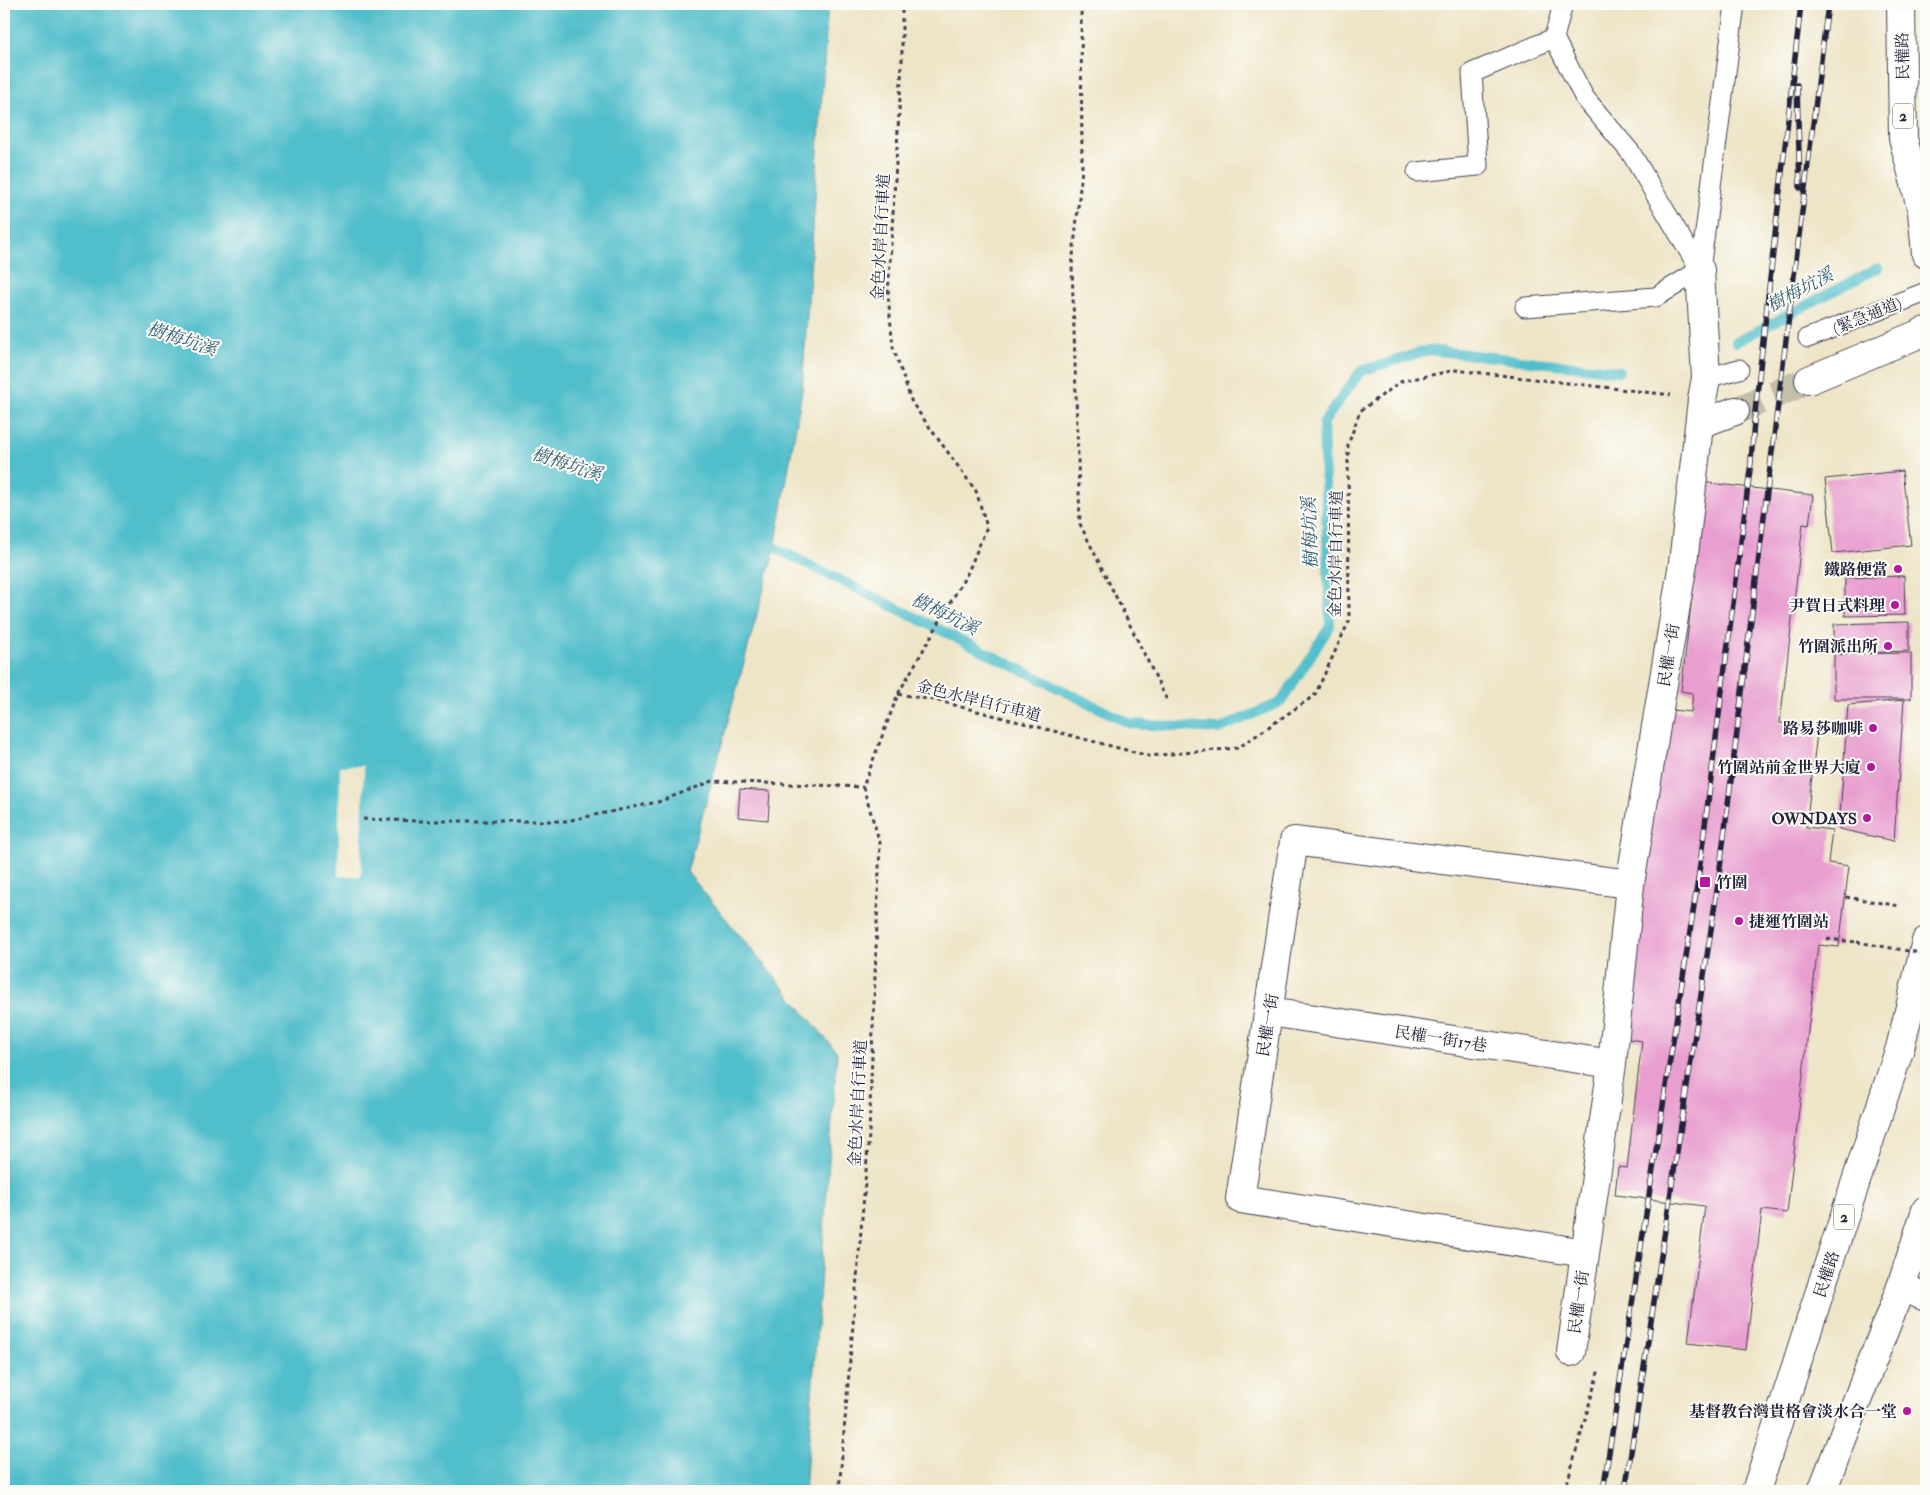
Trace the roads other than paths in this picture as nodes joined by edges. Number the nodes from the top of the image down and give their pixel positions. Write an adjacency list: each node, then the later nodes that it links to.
1 (1563, 4): 4 (lane)
2 (1735, 4): 7 (lane)
3 (1901, 4): 6 (street, 民權路 / 2)
4 (1554, 38): 5 (lane); 7 (lane)
5 (1416, 172)
6 (1926, 254)
7 (1700, 270): 9 (lane); 14 (street, 民權一街)
8 (1926, 292): 11 (lane, (緊急通道))
9 (1525, 307)
10 (1926, 331): 13 (street)
11 (1808, 338)
12 (1739, 369): 14 (lane)
13 (1809, 380)
14 (1703, 401): 15 (street); 16 (street, 民權一街)
15 (1735, 411)
16 (1630, 884): 18 (street, 民權一街); 19 (street, 民權一街)
17 (1926, 941): 25 (street, 民權路 / 2)
18 (1269, 1012): 19 (street, 民權一街17巷); 21 (street, 民權一街)
19 (1612, 1064): 21 (street, 民權一街)
20 (1926, 1210): 22 (street)
21 (1585, 1253): 24 (street, 民權一街)
22 (1901, 1287): 23 (street); 26 (street)
23 (1926, 1297)
24 (1571, 1352)
25 (1756, 1491)
26 (1822, 1491)

